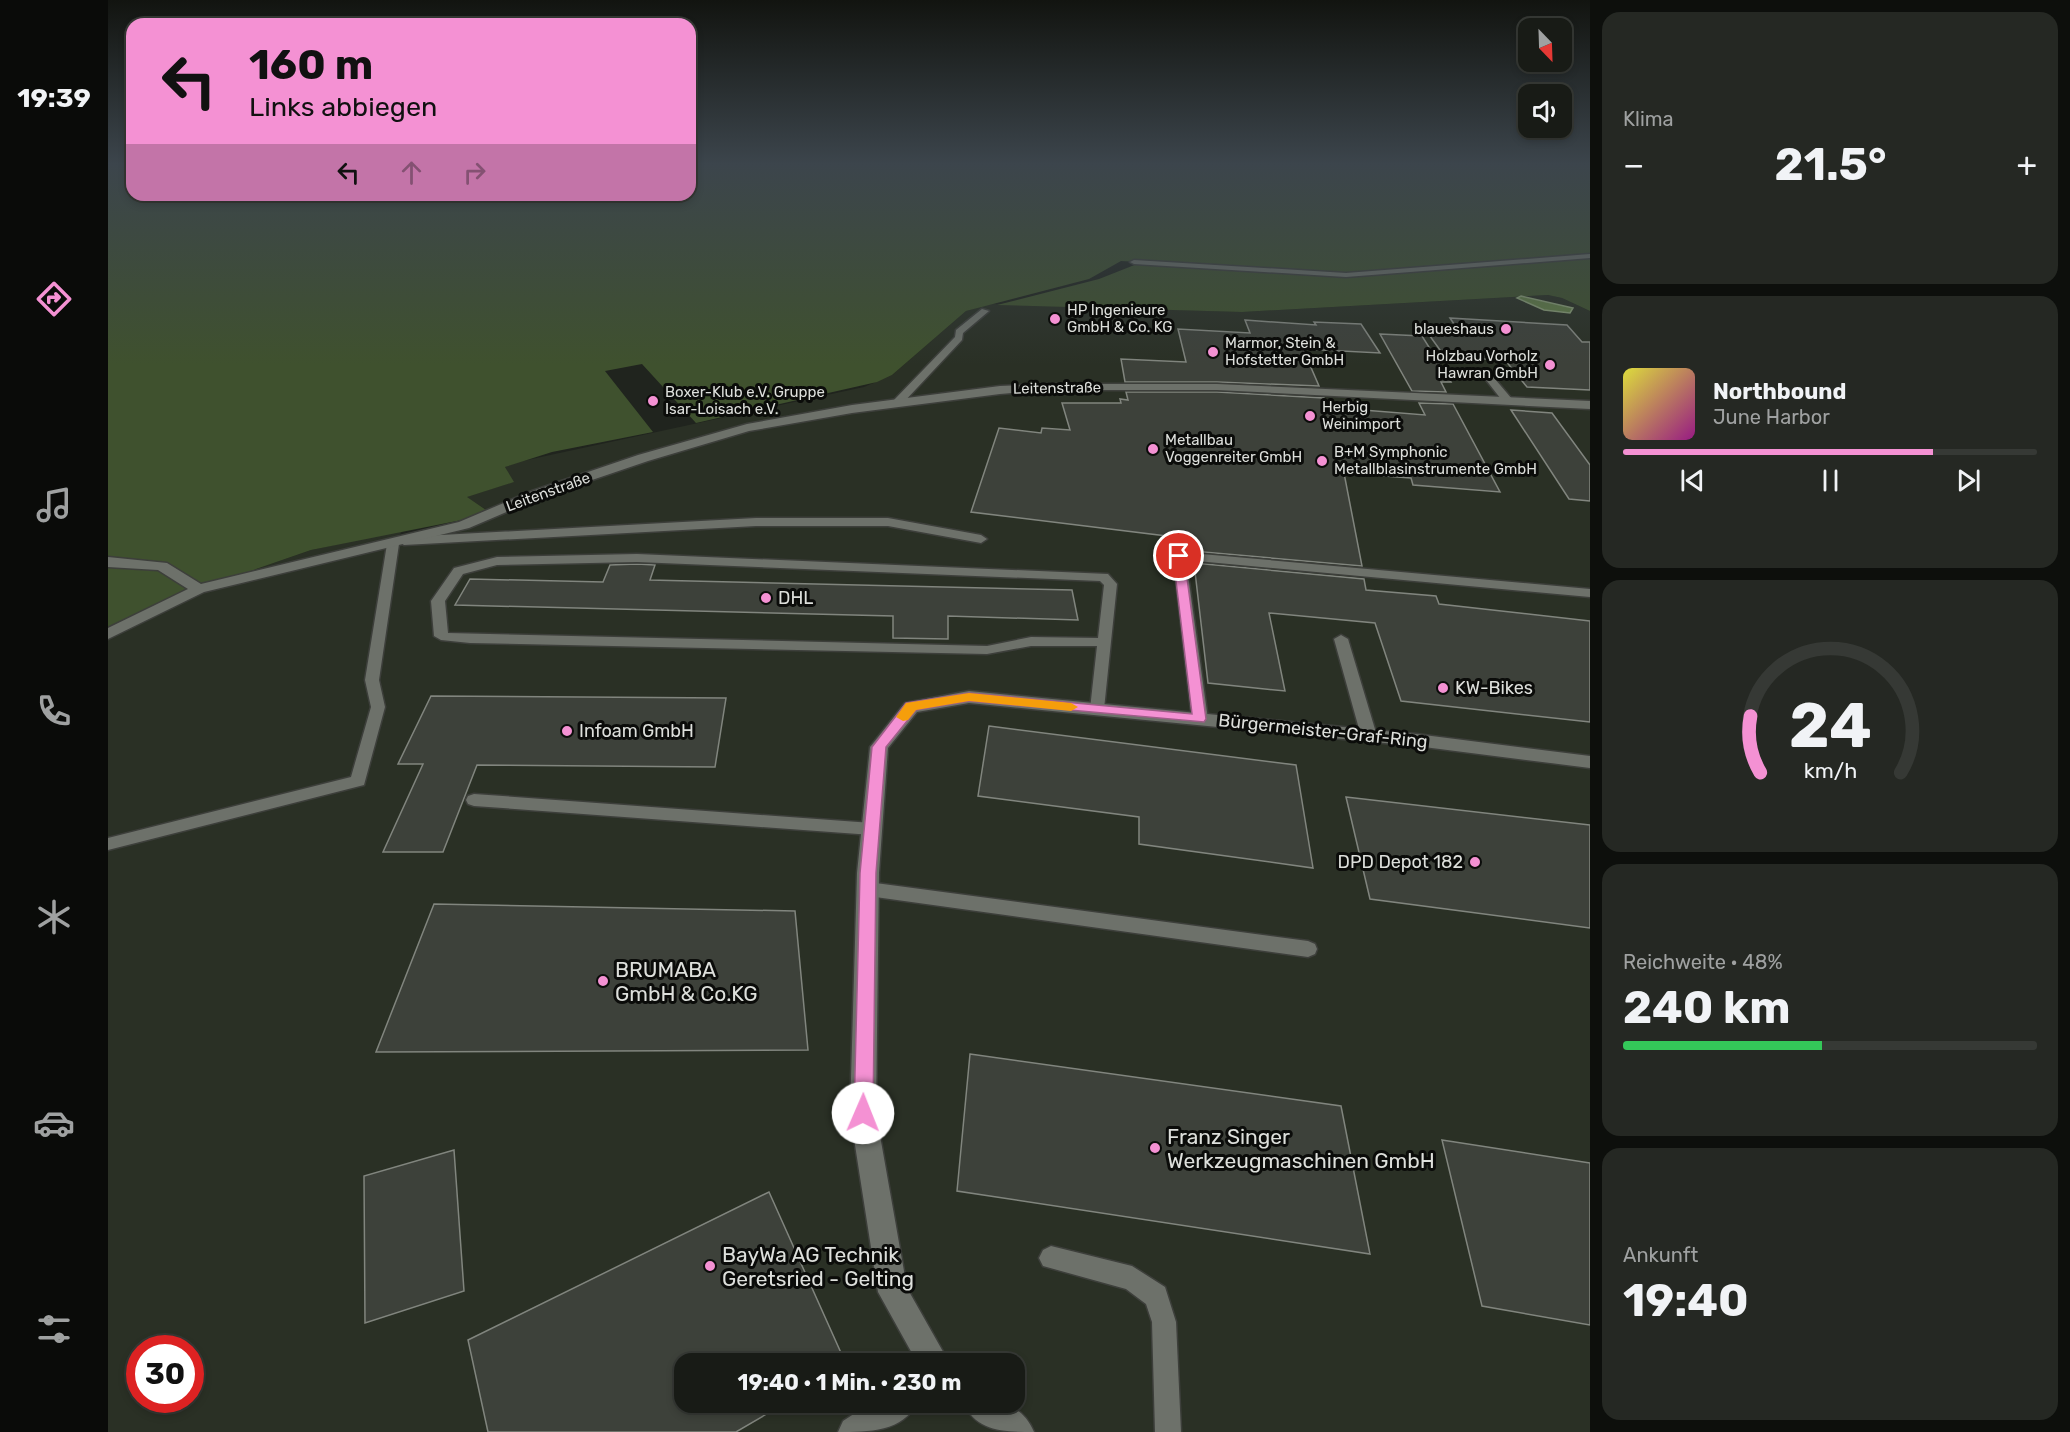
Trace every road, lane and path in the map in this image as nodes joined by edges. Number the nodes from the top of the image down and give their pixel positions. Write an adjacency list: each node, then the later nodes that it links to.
1 (1590, 256): 2 (lane)
2 (1134, 262)
3 (985, 311): 5 (lane)
4 (1486, 374): 6 (lane)
5 (898, 402): 6 (street, Leitenstraße); 9 (street, Leitenstraße)
6 (1508, 402): 7 (street, Leitenstraße)
7 (1590, 405)
8 (981, 539): 9 (lane)
9 (399, 543): 11 (street, Leitenstraße); 22 (lane)
10 (108, 562): 11 (street)
11 (199, 589): 13 (street, Leitenstraße)
12 (1590, 593): 17 (lane)
13 (108, 634)
14 (1341, 639): 18 (lane)
15 (1105, 643): 15 (lane); 16 (lane)
16 (1097, 710): 17 (street, Bürgermeister-Graf-Ring); 21 (street, Bürgermeister-Graf-Ring)
17 (1200, 719): 18 (street, Bürgermeister-Graf-Ring)
18 (1369, 736): 19 (street, Bürgermeister-Graf-Ring)
19 (1590, 762)
20 (474, 800): 21 (lane)
21 (872, 829): 23 (street, Bürgermeister-Graf-Ring)
22 (108, 844)
23 (868, 889): 24 (lane); 26 (street, Bürgermeister-Graf-Ring)
24 (1308, 949)
25 (1051, 1258): 31 (lane)
26 (929, 1353)
27 (884, 1413): 29 (street)
28 (993, 1413): 30 (street)
29 (854, 1432)
30 (1018, 1432)
31 (1168, 1432)

